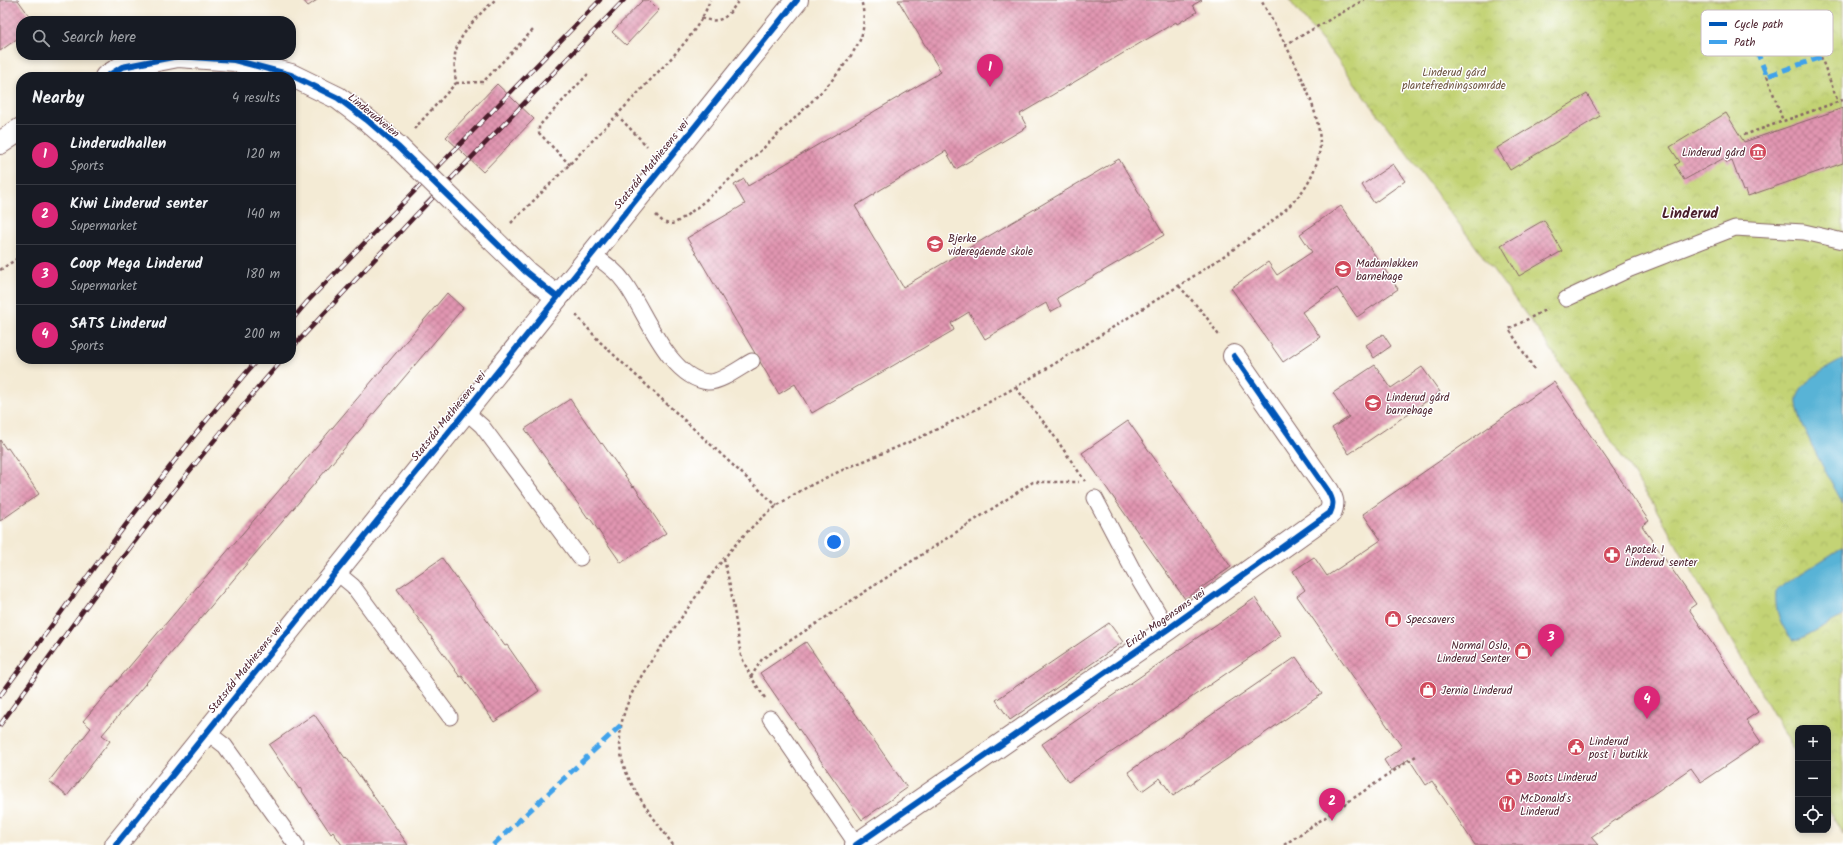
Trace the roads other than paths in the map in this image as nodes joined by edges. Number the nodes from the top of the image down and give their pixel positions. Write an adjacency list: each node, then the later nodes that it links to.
1 (797, 0): 10 (street, Statsråd Mathiesens vei)
2 (158, 60): 4 (street, Linderudveien, bridge)
3 (234, 60): 5 (street, Linderudveien, bridge)
4 (114, 72)
5 (280, 72)
6 (296, 77): 11 (street, Linderudveien, bridge)
7 (16, 132): 8 (street)
8 (0, 143)
9 (1843, 242): 12 (lane)
10 (592, 254): 11 (street, Statsråd Mathiesens vei); 14 (lane)
11 (557, 297): 15 (street, Statsråd Mathiesens vei)
12 (1566, 299)
13 (1234, 356): 19 (street, Erich Mogensøns vei)
14 (752, 361)
15 (465, 411): 17 (lane); 18 (street, Statsråd Mathiesens vei)
16 (1095, 498): 19 (lane)
17 (580, 558)
18 (336, 572): 20 (lane); 22 (street, Statsråd Mathiesens vei)
19 (1168, 629): 25 (street, Erich Mogensøns vei)
20 (450, 717)
21 (770, 718): 25 (lane)
22 (207, 732): 23 (street, Statsråd Mathiesens vei); 24 (lane)
23 (116, 845)
24 (296, 845)
25 (856, 845)

